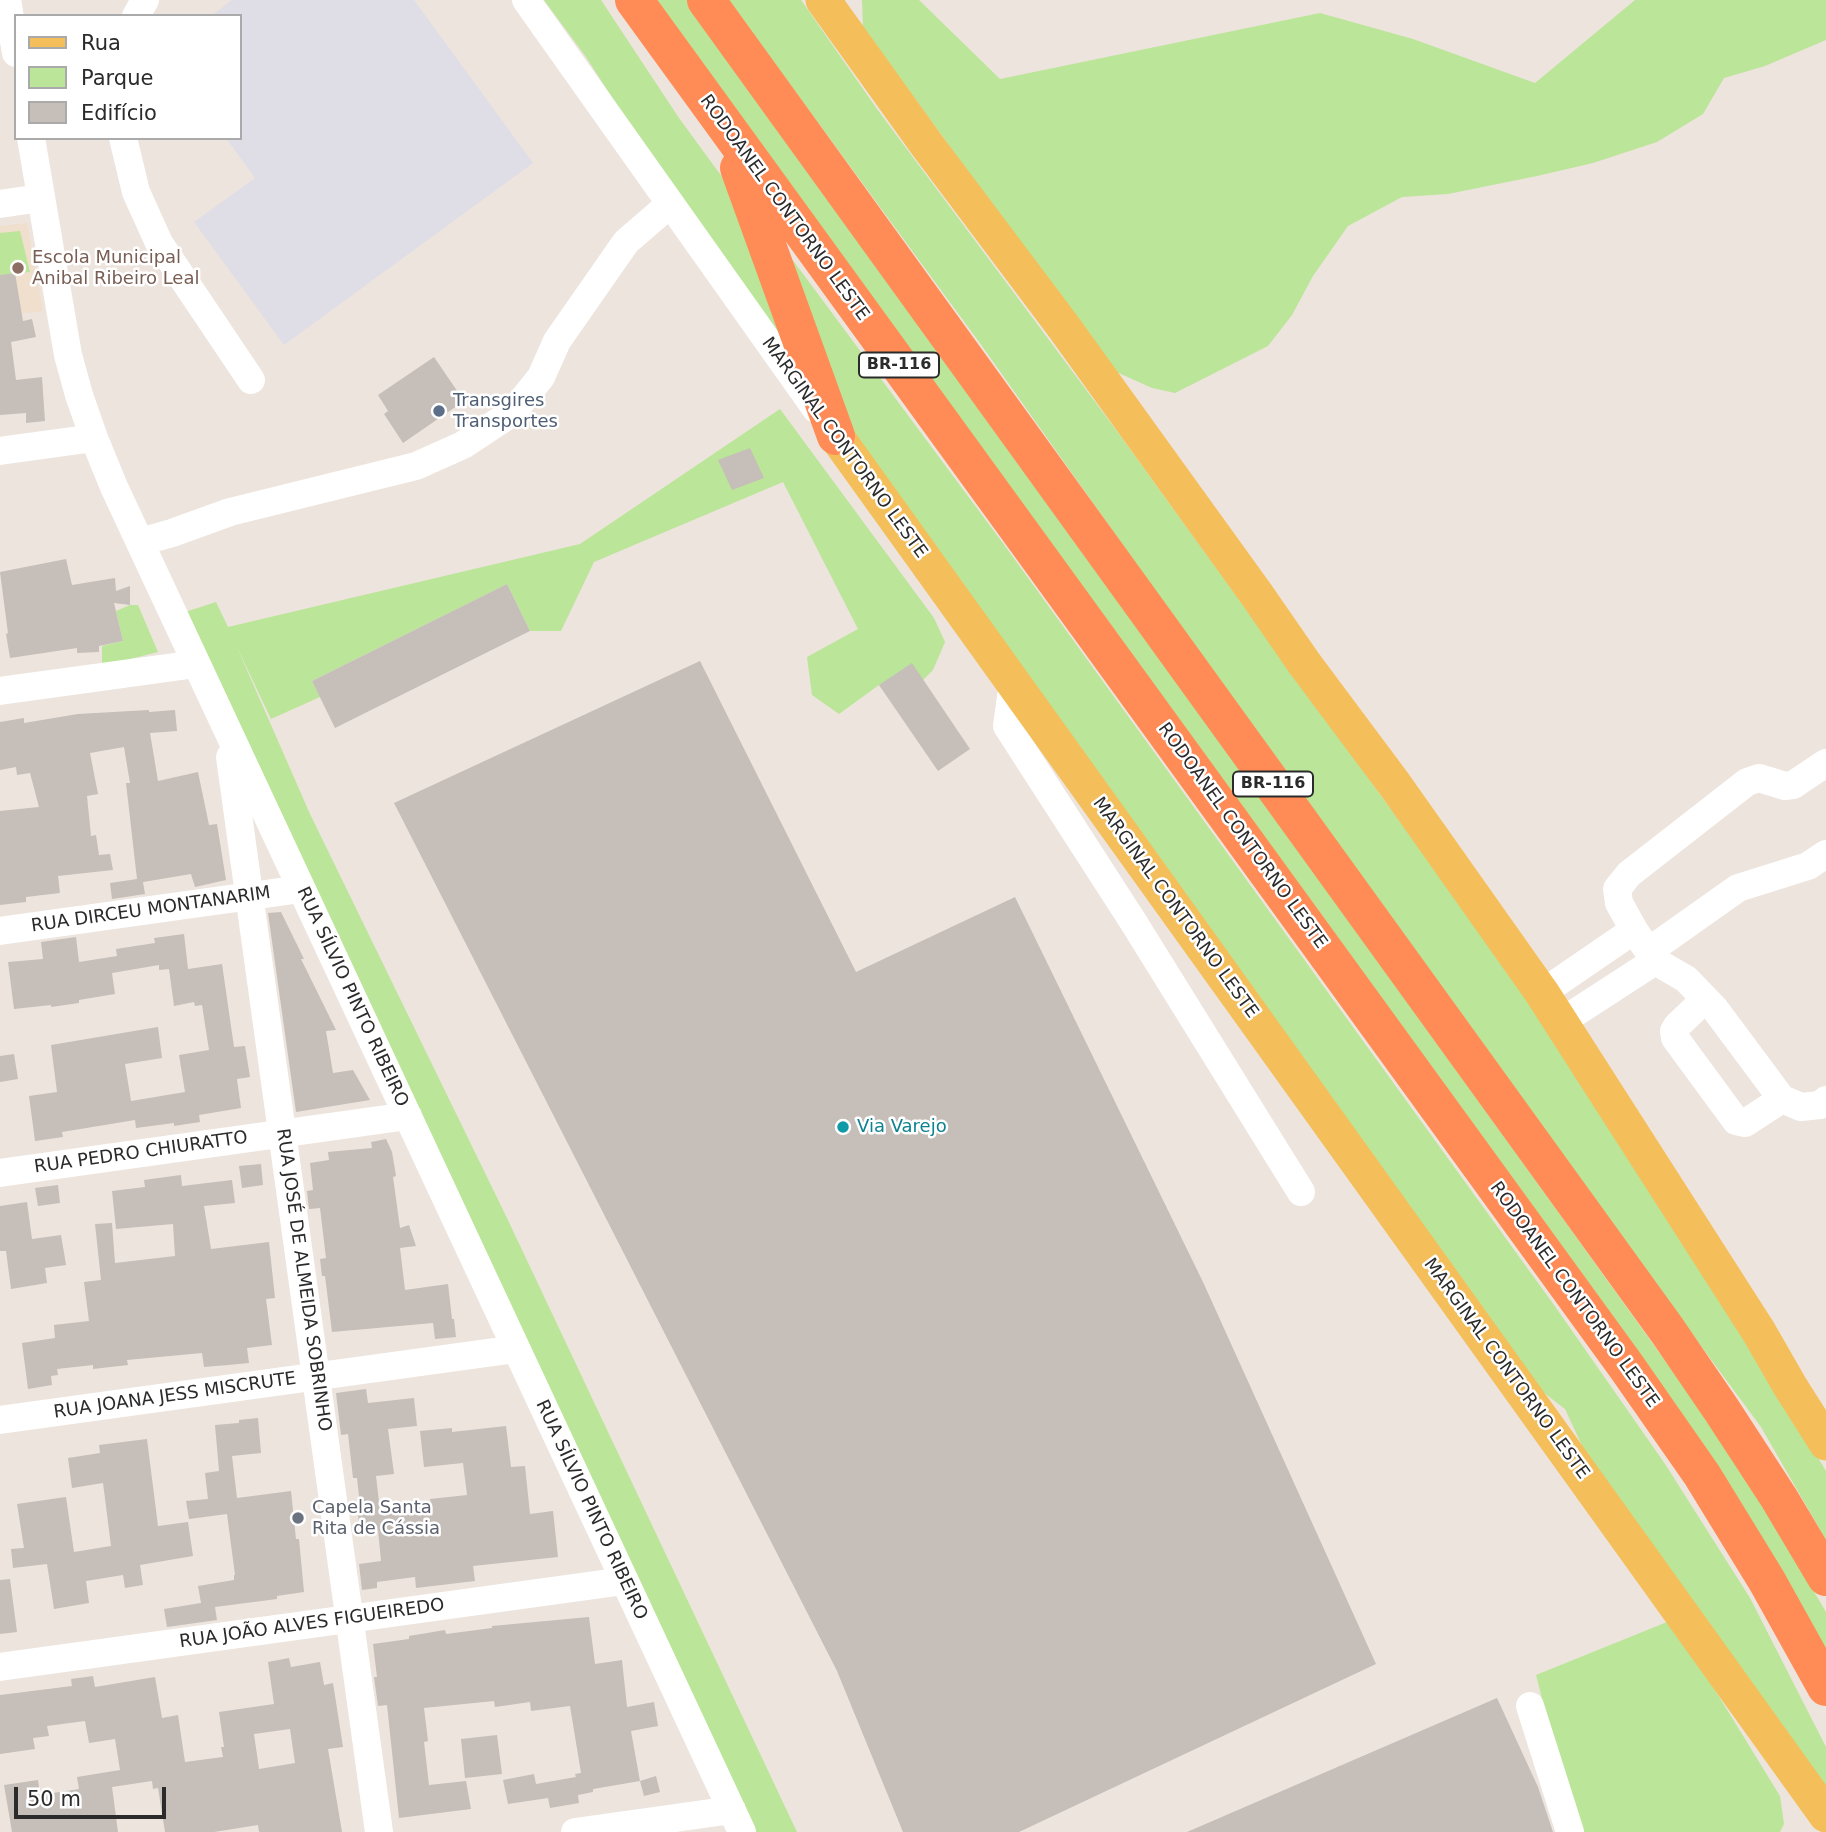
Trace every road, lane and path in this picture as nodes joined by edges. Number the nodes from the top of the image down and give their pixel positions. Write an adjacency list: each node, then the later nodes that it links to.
1 (6, 0): 6 (street)
2 (526, 0): 12 (street, MARGINAL CONTORNO LESTE)
3 (634, 0): 7 (highway, RODOANEL CONTORNO LESTE / BR-116)
4 (706, 0): 41 (highway, BR-116)
5 (822, 0): 28 (main road)
6 (14, 42)
7 (725, 127): 14 (highway); 45 (highway, RODOANEL CONTORNO LESTE / BR-116)
8 (31, 140): 10 (street, RUA SÍLVIO PINTO RIBEIRO)
9 (123, 140): 13 (street)
10 (41, 198): 11 (street); 15 (street, RUA SÍLVIO PINTO RIBEIRO)
11 (0, 204)
12 (670, 204): 14 (street, MARGINAL CONTORNO LESTE); 17 (street)
13 (251, 380)
14 (836, 436): 19 (main road, MARGINAL CONTORNO LESTE)
15 (94, 438): 16 (street); 17 (street, RUA SÍLVIO PINTO RIBEIRO)
16 (0, 451)
17 (140, 542): 18 (street, RUA SÍLVIO PINTO RIBEIRO)
18 (196, 664): 20 (street); 21 (street, RUA SÍLVIO PINTO RIBEIRO)
19 (1013, 683): 36 (street); 47 (main road, MARGINAL CONTORNO LESTE)
20 (0, 691)
21 (226, 727): 24 (street, RUA SÍLVIO PINTO RIBEIRO); 25 (street, RUA JOSÉ DE ALMEIDA SOBRINHO)
22 (1826, 763): 27 (street)
23 (1826, 854): 27 (street)
24 (301, 889): 25 (street, RUA DIRCEU MONTANARIM); 33 (street, RUA SÍLVIO PINTO RIBEIRO)
25 (249, 896): 26 (street, RUA DIRCEU MONTANARIM); 34 (street, RUA JOSÉ DE ALMEIDA SOBRINHO)
26 (0, 931)
27 (1646, 947): 28 (street); 29 (street); 30 (street)
28 (1542, 993): 30 (main road)
29 (1705, 999): 31 (street); 31 (street)
30 (1561, 1022): 40 (main road)
31 (1782, 1099): 32 (street)
32 (1826, 1100)
33 (408, 1116): 34 (street, RUA PEDRO CHIURATTO); 37 (street, RUA SÍLVIO PINTO RIBEIRO)
34 (282, 1134): 35 (street, RUA PEDRO CHIURATTO); 38 (street, RUA JOSÉ DE ALMEIDA SOBRINHO)
35 (0, 1173)
36 (1301, 1192)
37 (516, 1349): 38 (street, RUA JOANA JESS MISCRUTE); 42 (street, RUA SÍLVIO PINTO RIBEIRO)
38 (316, 1377): 39 (street, RUA JOANA JESS MISCRUTE); 43 (street, RUA JOSÉ DE ALMEIDA SOBRINHO)
39 (0, 1420)
40 (1826, 1443)
41 (1826, 1577)
42 (624, 1581): 43 (street, RUA JOÃO ALVES FIGUEIREDO); 48 (street, RUA SÍLVIO PINTO RIBEIRO)
43 (350, 1619): 44 (street, RUA JOÃO ALVES FIGUEIREDO); 49 (street, RUA JOSÉ DE ALMEIDA SOBRINHO)
44 (0, 1667)
45 (1826, 1687)
46 (1530, 1706): 51 (street)
47 (1823, 1819)
48 (737, 1821): 50 (street)
49 (379, 1832)
50 (575, 1832)
51 (1570, 1832)

